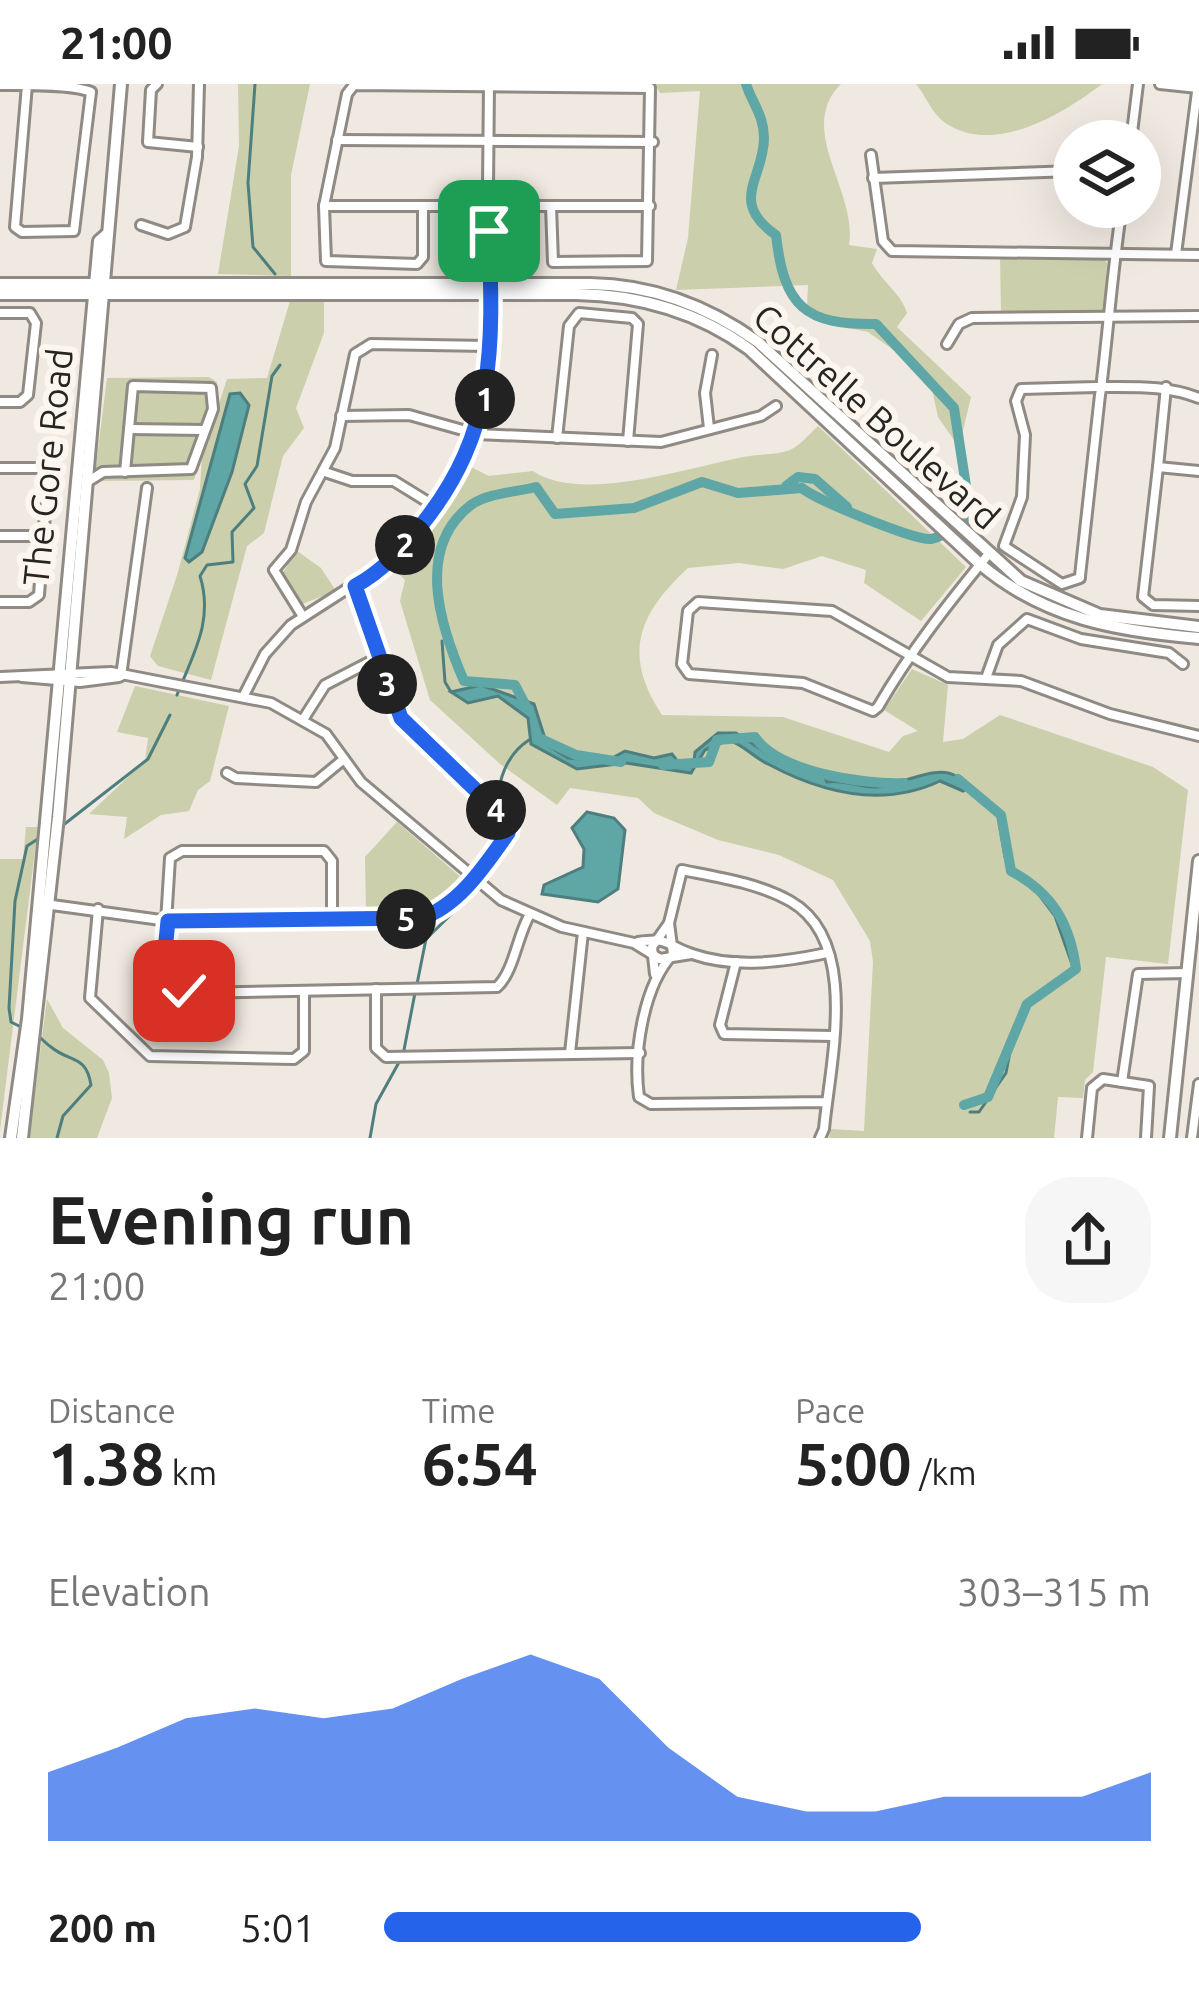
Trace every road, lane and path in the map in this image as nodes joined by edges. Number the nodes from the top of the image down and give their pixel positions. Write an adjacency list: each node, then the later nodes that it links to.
1 (121, 84): 30 (main road, The Gore Road)
2 (157, 84): 14 (street)
3 (199, 84): 14 (street)
4 (489, 84): 11 (street); 12 (street); 13 (street)
5 (1138, 84): 10 (street)
6 (1160, 84): 9 (street)
7 (0, 85): 8 (street)
8 (27, 85): 8 (street)
9 (1198, 87): 15 (street)
10 (1133, 120)
11 (337, 140): 12 (street); 19 (street)
12 (489, 141): 13 (street); 21 (street)
13 (653, 142): 23 (street)
14 (198, 147): 24 (street)
15 (1195, 153): 27 (street)
16 (871, 155): 18 (street)
17 (1053, 172): 18 (street)
18 (873, 178): 26 (street)
19 (324, 206): 20 (street); 20 (street)
20 (423, 206): 21 (street)
21 (489, 206): 22 (street); 31 (street)
22 (551, 206): 23 (street); 23 (street)
23 (650, 206)
24 (141, 225)
25 (1118, 228): 26 (street)
26 (1114, 254): 27 (street); 34 (street)
27 (1176, 254): 28 (street)
28 (1199, 255)
29 (0, 284): 30 (main road, Cottrelle Boulevard)
30 (100, 289): 31 (main road, Cottrelle Boulevard); 32 (main road, Cottrelle Boulevard); 51 (main road, The Gore Road)
31 (488, 289): 37 (street); 63 (main road, Cottrelle Boulevard)
32 (0, 294)
33 (0, 313): 42 (street)
34 (1109, 316): 35 (street); 36 (street); 39 (street)
35 (1199, 316)
36 (947, 344)
37 (487, 346): 44 (street); 48 (street)
38 (712, 355): 45 (street)
39 (1101, 387): 39 (street); 40 (street)
40 (1166, 388): 41 (street); 52 (street)
41 (1199, 398)
42 (0, 402)
43 (776, 406): 45 (street)
44 (341, 416): 48 (street); 57 (street)
45 (709, 428): 50 (street)
46 (129, 429): 47 (street); 47 (street); 56 (street)
47 (204, 430): 56 (street)
48 (477, 434): 49 (street); 60 (street)
49 (556, 438): 50 (street); 50 (street)
50 (628, 441)
51 (85, 458): 55 (street); 58 (main road, The Gore Road); 64 (main road, The Gore Road)
52 (1158, 466): 54 (street); 67 (street)
53 (0, 468): 62 (street)
54 (1199, 471)
55 (103, 472): 56 (street); 58 (street)
56 (125, 472)
57 (325, 472): 60 (street); 68 (street)
58 (86, 482): 64 (main road, The Gore Road)
59 (147, 488): 75 (street)
60 (436, 507): 65 (street)
61 (0, 536): 62 (street)
62 (43, 536): 66 (street)
63 (984, 560): 69 (main road, Cottrelle Boulevard); 70 (main road, Cottrelle Boulevard); 72 (street)
64 (72, 570): 74 (main road, The Gore Road)
65 (355, 586): 68 (street); 71 (street)
66 (0, 602)
67 (1199, 606)
68 (302, 615): 78 (street)
69 (1199, 627)
70 (1199, 638)
71 (379, 657): 79 (street); 84 (street)
72 (908, 657): 72 (street); 77 (street)
73 (1183, 664): 77 (street)
74 (63, 676): 75 (street); 76 (street); 85 (main road, The Gore Road); 85 (main road, The Gore Road)
75 (121, 676): 78 (street)
76 (0, 677)
77 (986, 678): 80 (street)
78 (243, 697): 79 (street)
79 (304, 718): 81 (street)
80 (1199, 736)
81 (344, 759): 82 (street); 84 (street)
82 (226, 773)
83 (1199, 861): 100 (main road)
84 (472, 878): 87 (street); 88 (street)
85 (44, 904): 86 (street); 105 (main road, The Gore Road)
86 (98, 910): 89 (street); 103 (street)
87 (529, 916): 91 (street); 102 (street)
88 (332, 920): 89 (street); 89 (street)
89 (168, 921): 103 (street)
90 (670, 923): 92 (street); 94 (street); 95 (street)
91 (583, 932): 93 (street); 106 (street)
92 (658, 939): 93 (street); 94 (street); 97 (street)
93 (634, 943): 97 (street)
94 (673, 944): 96 (street); 98 (street)
95 (827, 953): 99 (street); 104 (street)
96 (691, 954): 98 (street); 99 (street)
97 (653, 955): 98 (street); 101 (street)
98 (669, 958): 101 (street)
99 (736, 962): 104 (street)
100 (1188, 973): 108 (street); 116 (main road)
101 (655, 976): 107 (street)
102 (376, 989): 103 (street); 106 (street)
103 (304, 991)
104 (832, 1036): 110 (street)
105 (30, 1047): 111 (main road, The Gore Road); 112 (main road, The Gore Road)
106 (570, 1053): 107 (street)
107 (640, 1053): 110 (street)
108 (1121, 1082): 114 (street); 115 (street)
109 (1199, 1084): 117 (street)
110 (826, 1102): 113 (street)
111 (10, 1138)
112 (22, 1138)
113 (820, 1138)
114 (1087, 1138)
115 (1146, 1138)
116 (1170, 1138)
117 (1192, 1138)

